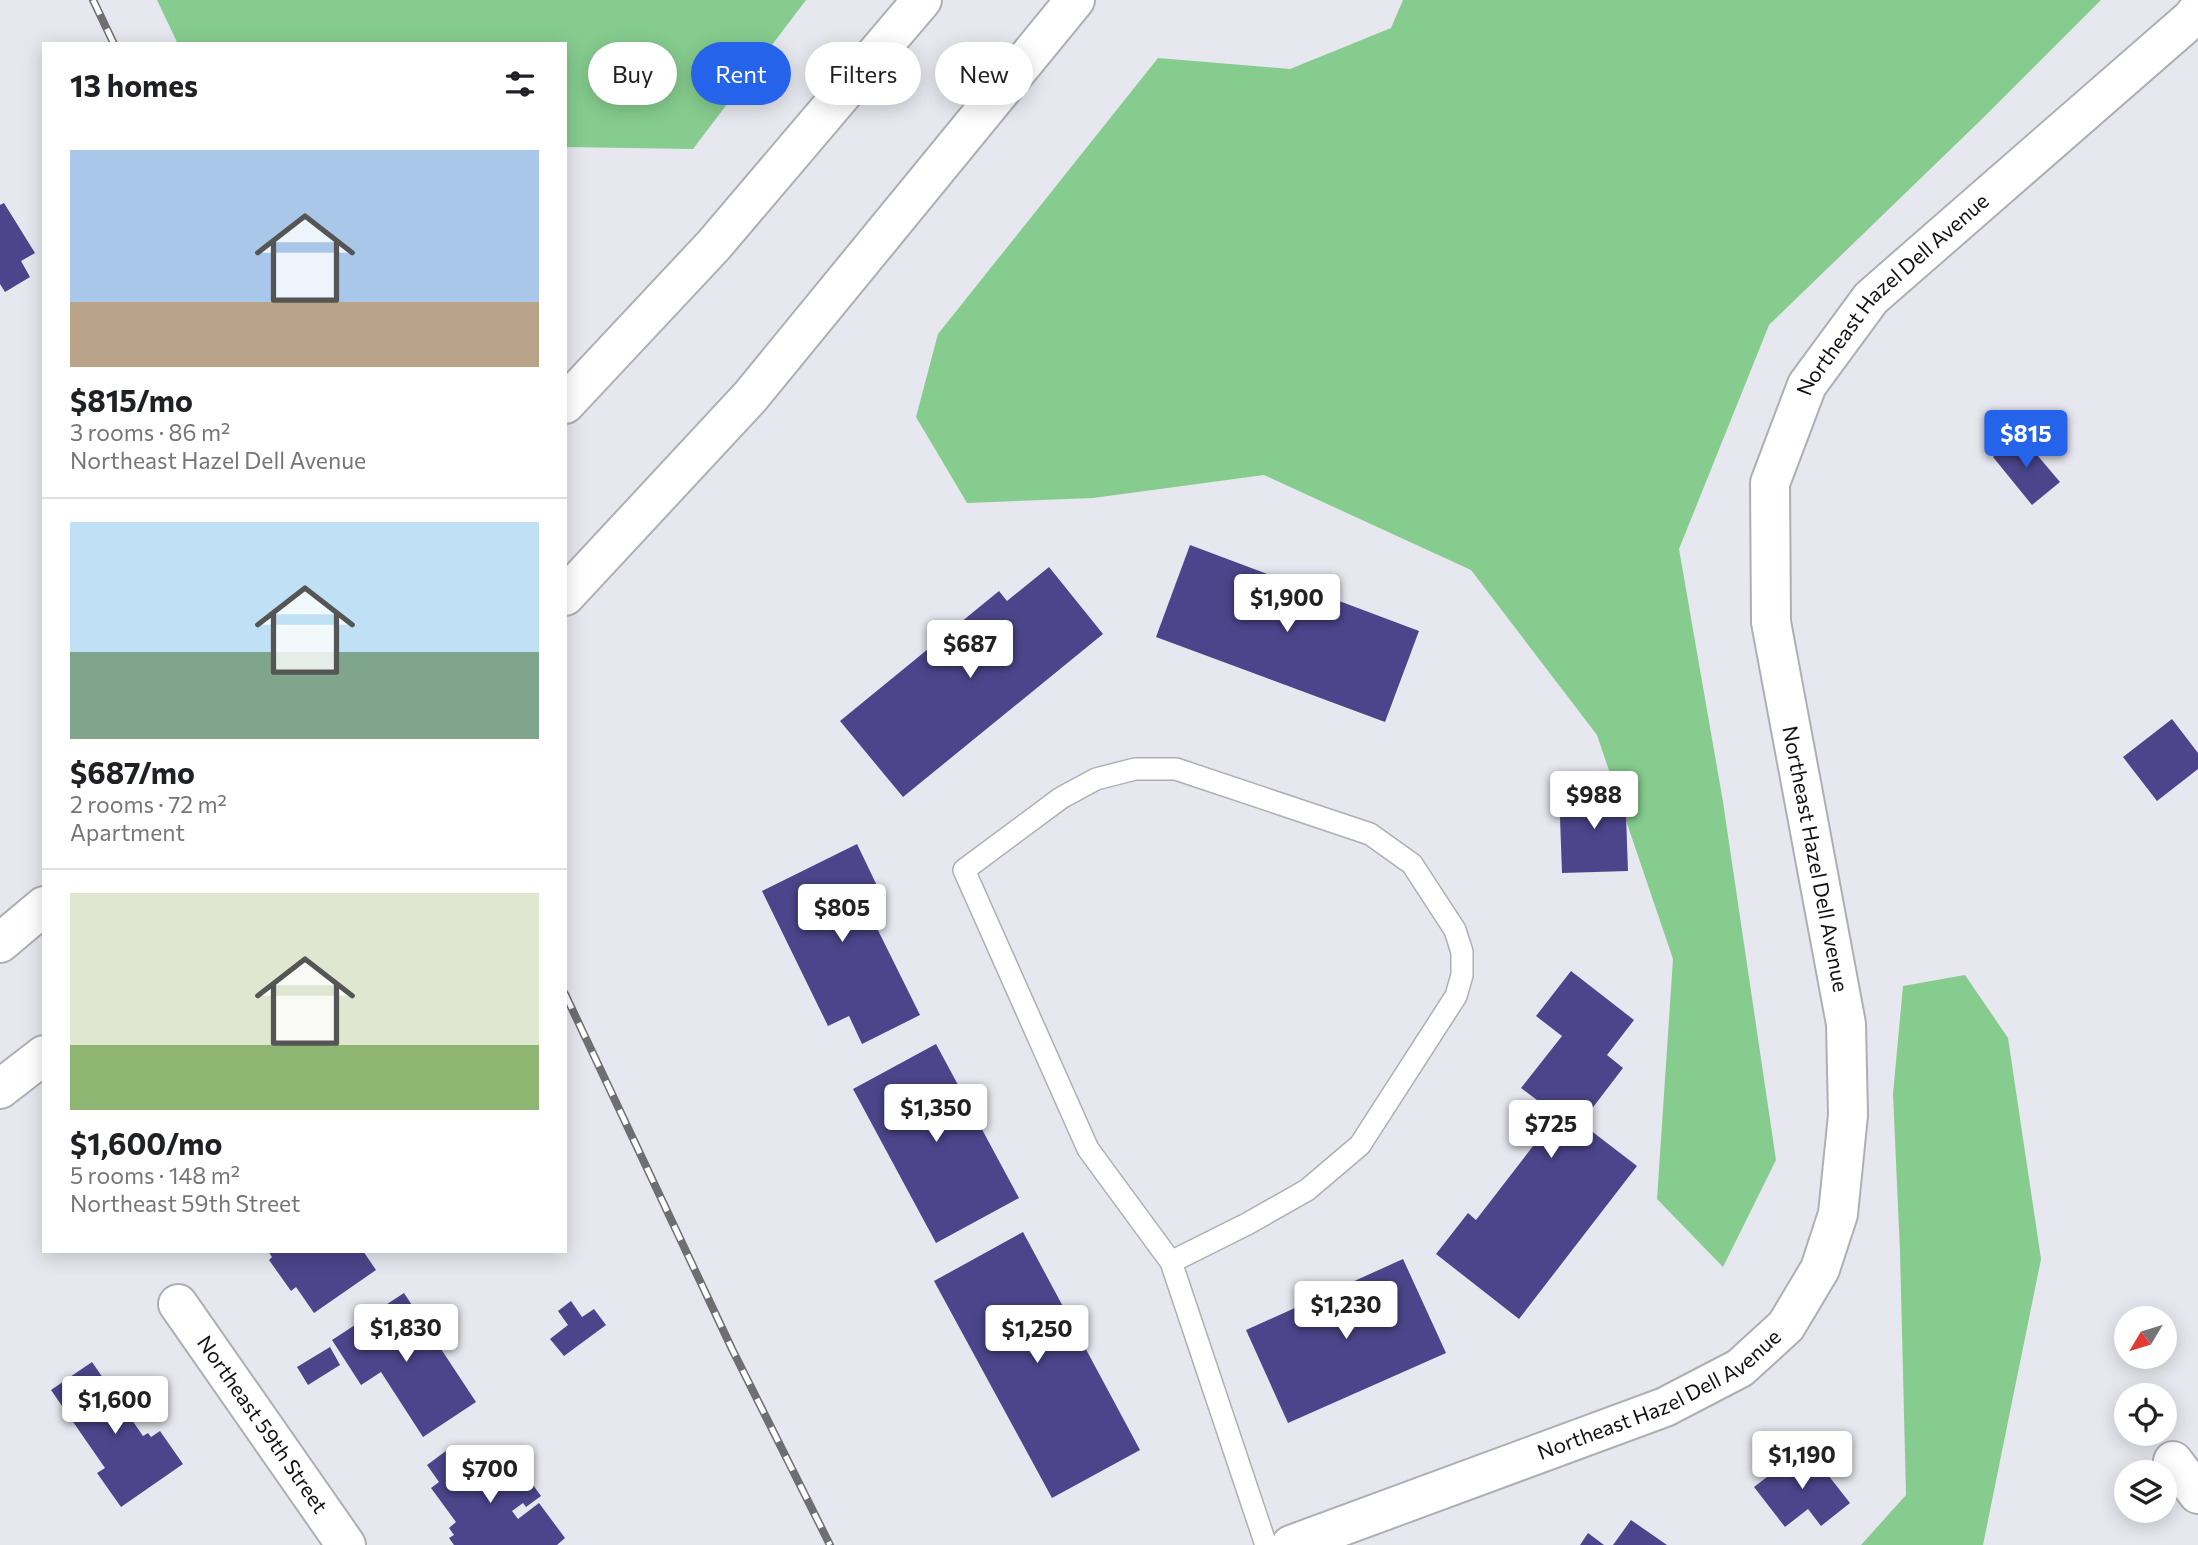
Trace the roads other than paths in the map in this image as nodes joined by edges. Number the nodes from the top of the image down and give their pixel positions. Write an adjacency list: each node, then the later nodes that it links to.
1 (922, 0): 4 (main road)
2 (1075, 0): 5 (main road)
3 (2198, 10): 16 (main road, Northeast Hazel Dell Avenue)
4 (567, 402)
5 (567, 594)
6 (42, 908): 7 (main road)
7 (0, 943)
8 (42, 1057): 9 (main road)
9 (0, 1089)
10 (1171, 1262): 10 (lane); 15 (lane)
11 (178, 1304): 14 (main road, Northeast 59th Street)
12 (2177, 1466): 13 (main road)
13 (2198, 1494)
14 (345, 1545)
15 (1266, 1545)
16 (1291, 1545)

